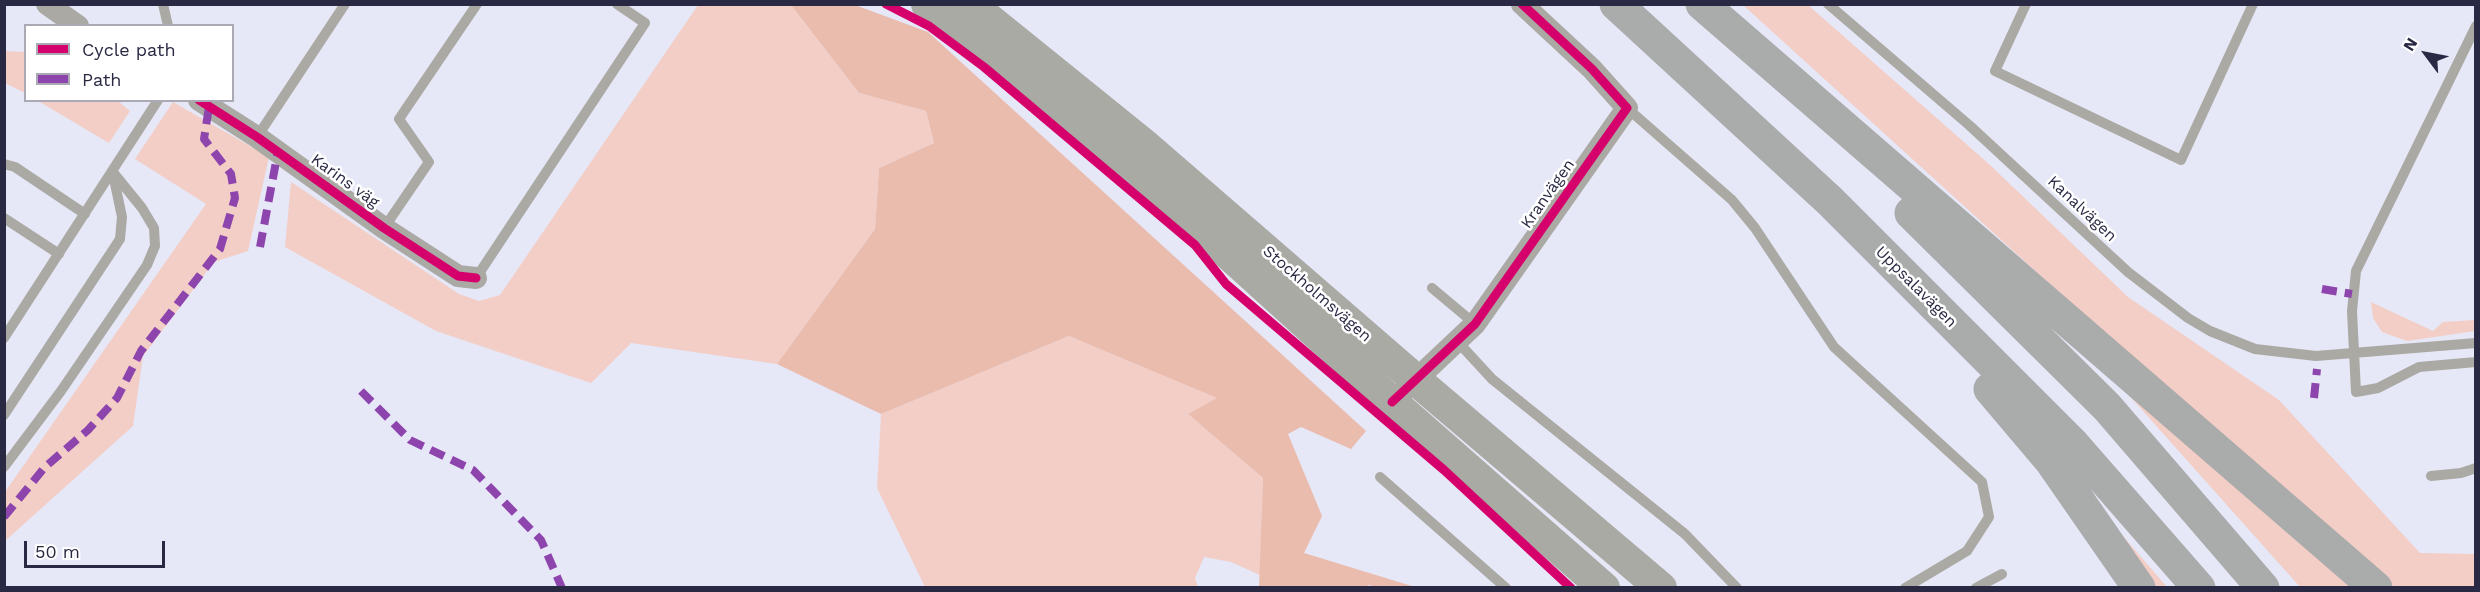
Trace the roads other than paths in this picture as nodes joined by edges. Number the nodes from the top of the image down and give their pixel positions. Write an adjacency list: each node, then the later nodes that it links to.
1 (47, 4): 14 (street)
2 (163, 4): 15 (lane)
3 (345, 4): 20 (lane)
4 (477, 4): 25 (lane)
5 (618, 4): 27 (lane)
6 (927, 4): 36 (main road, Stockholmsvägen)
7 (970, 4): 35 (main road, Stockholmsvägen)
8 (1522, 4): 19 (street)
9 (1614, 4): 49 (highway); 50 (highway, Uppsalavägen)
10 (1701, 4): 51 (highway); 52 (highway)
11 (1828, 4): 33 (lane, Kanalvägen)
12 (2253, 4): 13 (lane)
13 (2021, 6)
14 (75, 24)
15 (168, 24)
16 (2475, 26): 33 (lane)
17 (157, 102): 22 (lane)
18 (201, 102): 20 (street, Karins väg)
19 (1627, 108): 29 (street, Kranvägen); 47 (lane)
20 (257, 137): 25 (street, Karins väg)
21 (4, 164): 23 (lane)
22 (112, 171): 23 (lane); 37 (lane); 38 (lane)
23 (85, 213): 26 (lane)
24 (4, 218): 26 (lane)
25 (384, 228): 27 (street, Karins väg)
26 (59, 254): 30 (lane)
27 (476, 278)
28 (1432, 288): 29 (lane)
29 (1475, 324): 31 (street, Kranvägen)
30 (4, 338)
31 (1457, 341): 35 (street, Kranvägen); 46 (lane)
32 (2475, 343): 33 (lane, Kanalvägen)
33 (2354, 354): 34 (lane)
34 (2475, 362)
35 (1416, 380): 36 (street, Kranvägen); 45 (main road, Stockholmsvägen)
36 (1392, 402): 44 (main road, Stockholmsvägen)
37 (4, 415)
38 (4, 467)
39 (2475, 468): 40 (lane)
40 (2431, 476)
41 (1380, 477): 43 (lane)
42 (2002, 573): 48 (lane)
43 (1506, 588)
44 (1604, 588)
45 (1661, 588)
46 (1737, 588)
47 (1905, 588)
48 (1976, 588)
49 (2139, 588)
50 (2199, 588)
51 (2264, 588)
52 (2376, 588)

